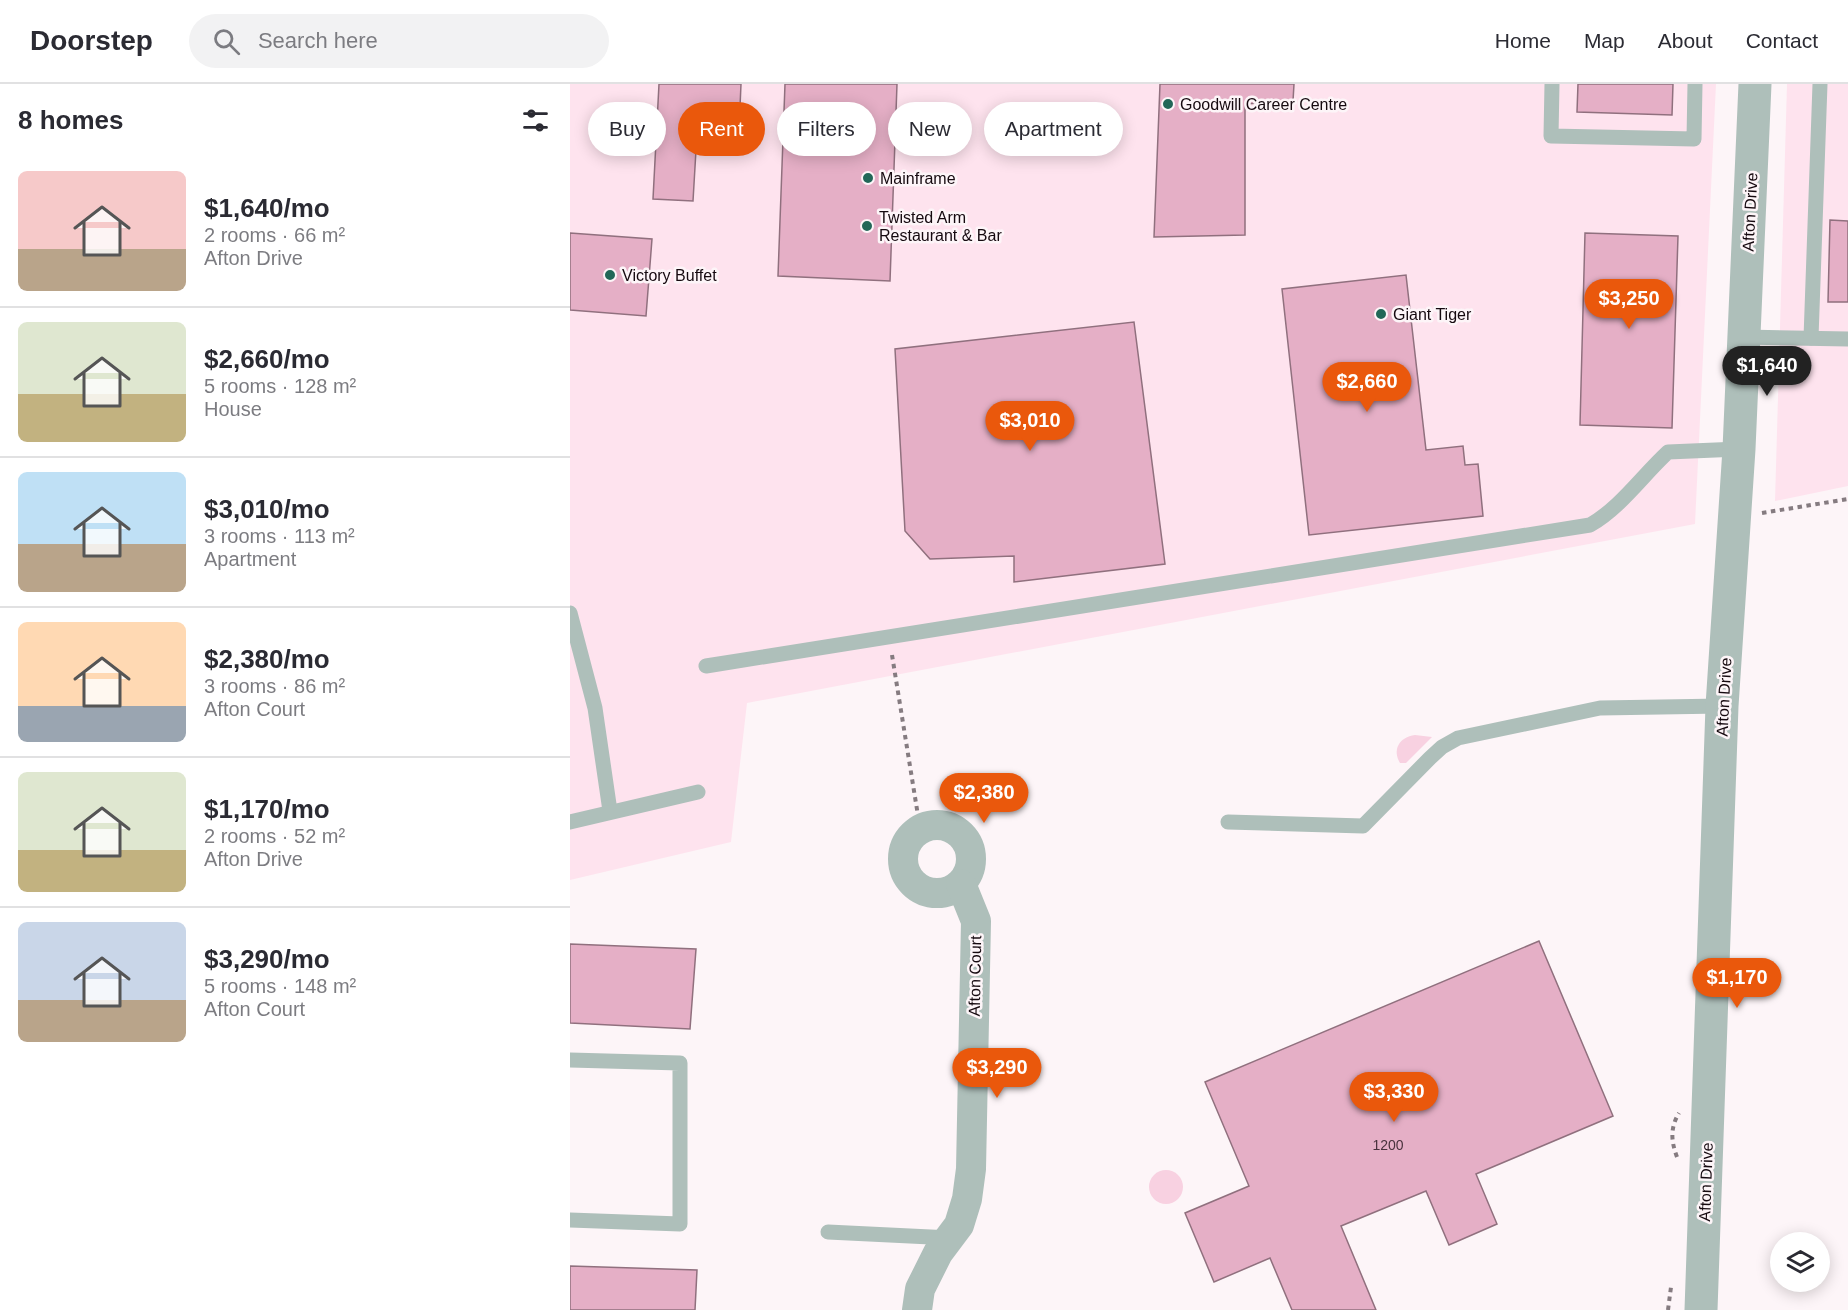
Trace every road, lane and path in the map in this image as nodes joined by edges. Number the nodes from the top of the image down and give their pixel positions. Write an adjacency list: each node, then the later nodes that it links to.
1 (1552, 84): 2 (lane)
2 (1695, 84)
3 (1755, 84): 5 (street, Afton Drive)
4 (1820, 84): 6 (lane)
5 (1744, 337): 6 (lane); 8 (street, Afton Drive)
6 (1811, 338): 7 (lane)
7 (1848, 339)
8 (1740, 449): 10 (lane); 12 (street, Afton Drive)
9 (570, 614): 14 (lane)
10 (889, 637): 11 (lane); 17 (path)
11 (706, 666)
12 (1722, 706): 16 (lane); 24 (street, Afton Drive)
13 (698, 792): 14 (lane)
14 (610, 811): 15 (lane)
15 (570, 822)
16 (1228, 822)
17 (920, 828): 18 (street); 18 (street)
18 (961, 884): 22 (street, Afton Court)
19 (570, 1060): 20 (lane)
20 (570, 1220)
21 (828, 1232): 22 (lane)
22 (951, 1238): 23 (street, Afton Court)
23 (917, 1310)
24 (1701, 1310)

